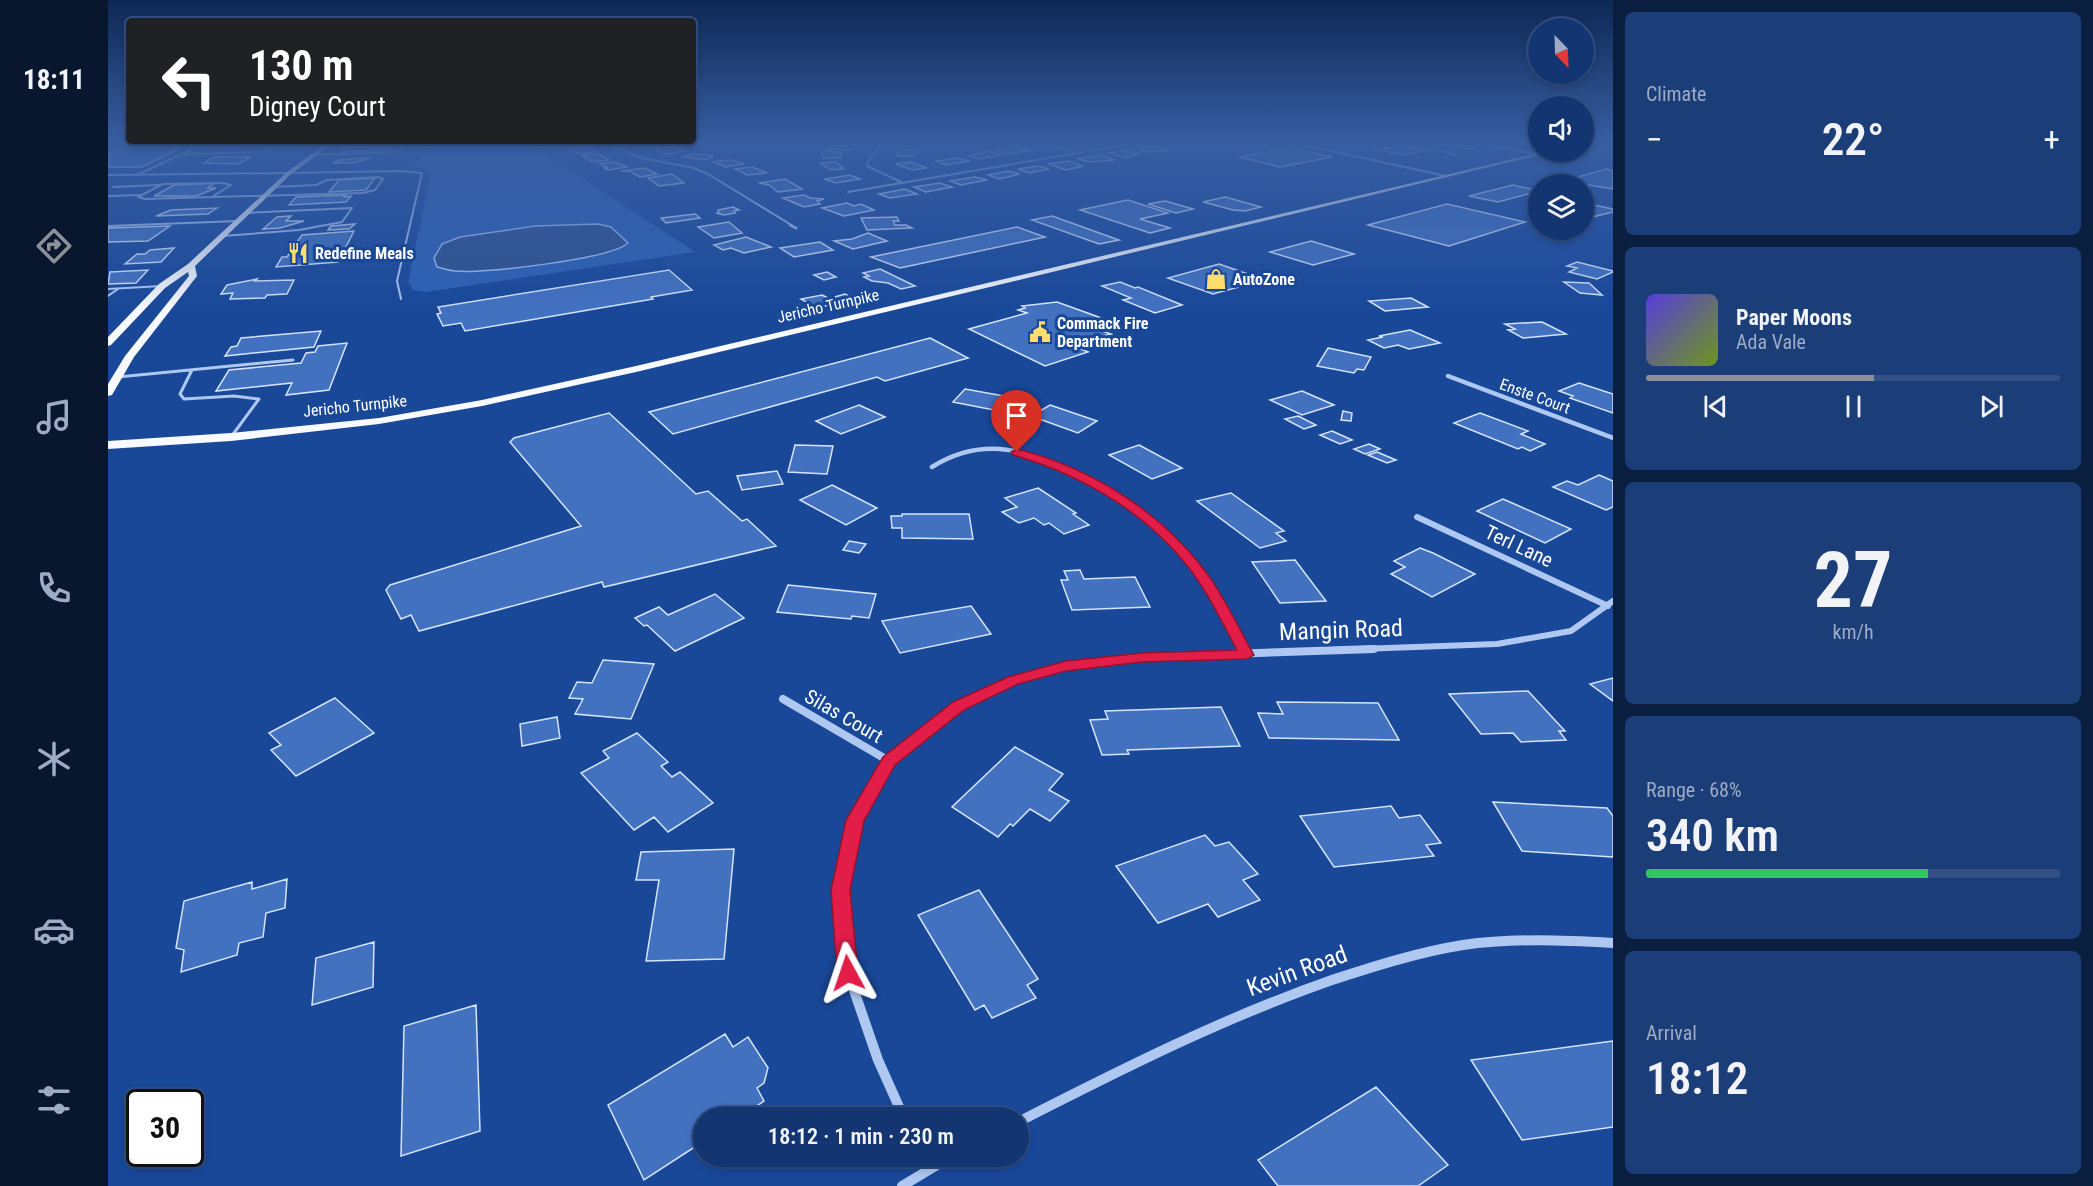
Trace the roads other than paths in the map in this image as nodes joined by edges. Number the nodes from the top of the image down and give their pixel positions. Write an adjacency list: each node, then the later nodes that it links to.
1 (261, 199): 5 (main road)
2 (416, 199): 15 (lane)
3 (749, 199): 8 (street)
4 (1348, 199): 22 (main road, Jericho Turnpike)
5 (246, 213): 6 (main road); 9 (lane)
6 (238, 221): 7 (lane); 9 (main road)
7 (108, 226)
8 (796, 228)
9 (223, 236): 10 (main road)
10 (191, 266): 11 (main road); 20 (main road)
11 (162, 286): 12 (lane); 16 (main road)
12 (119, 288): 13 (lane); 14 (lane)
13 (108, 289)
14 (108, 296)
15 (401, 299)
16 (108, 344)
17 (294, 360): 18 (lane)
18 (192, 370): 20 (lane); 22 (lane)
19 (1448, 376): 23 (street, Enste Court)
20 (118, 377): 21 (main road)
21 (108, 393)
22 (231, 437): 24 (main road, Jericho Turnpike)
23 (1613, 438)
24 (108, 445)
25 (932, 467): 28 (street)
26 (1417, 517): 27 (street, Terl Lane)
27 (1610, 604): 28 (street, Mangin Road)
28 (1247, 655): 30 (street, Mangin Road)
29 (783, 699): 30 (street, Silas Court)
30 (889, 761): 32 (street, Mangin Road)
31 (1613, 943): 33 (street, Kevin Road)
32 (899, 1107)
33 (1029, 1116)
34 (931, 1167): 35 (street)
35 (927, 1169): 36 (street)
36 (902, 1186)

